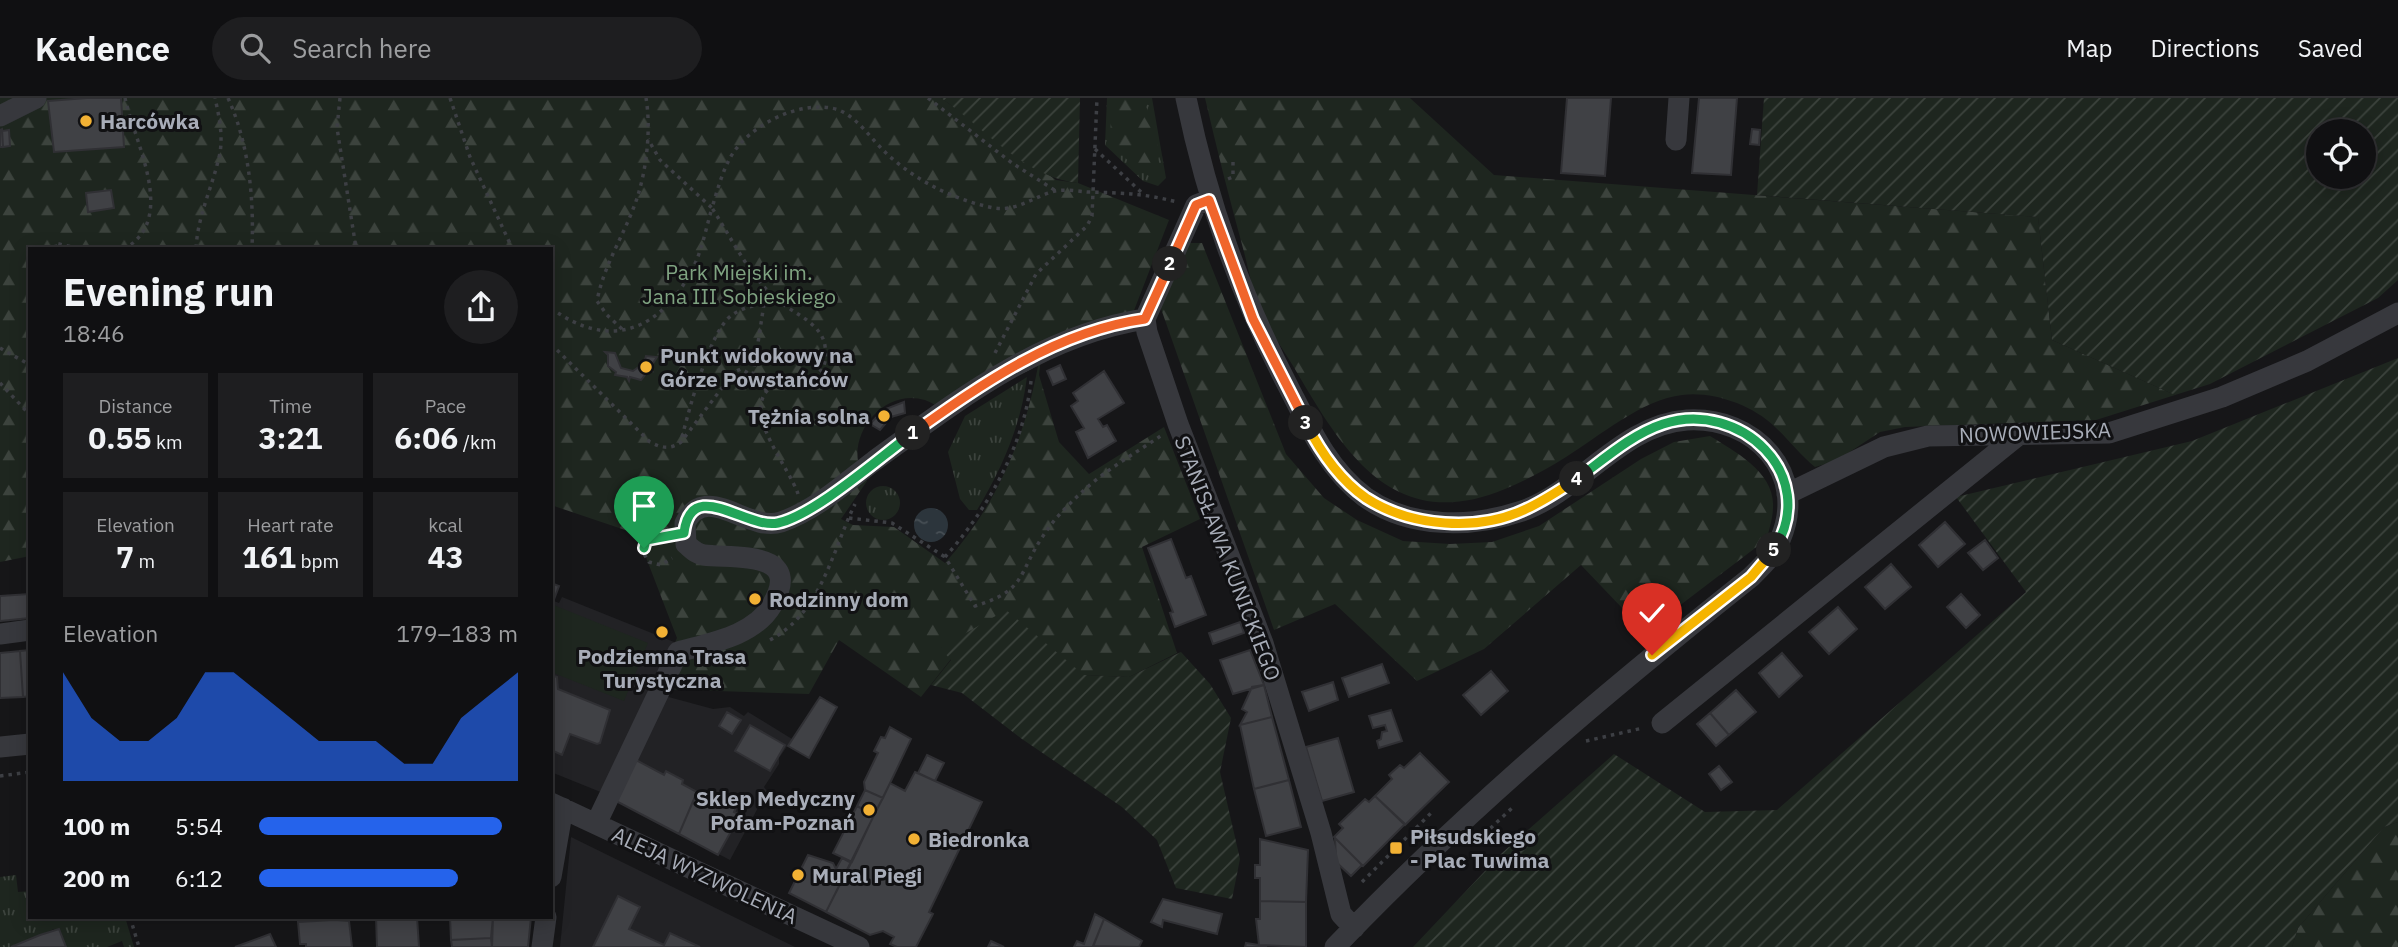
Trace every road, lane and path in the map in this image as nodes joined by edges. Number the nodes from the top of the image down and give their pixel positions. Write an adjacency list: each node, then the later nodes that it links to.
1 (36, 98): 12 (street)
2 (125, 98): 24 (path)
3 (215, 98): 25 (path)
4 (228, 98): 26 (path)
5 (340, 98): 27 (path)
6 (450, 98): 28 (path)
7 (646, 98): 13 (path)
8 (928, 98): 17 (path)
9 (1097, 98): 15 (path)
10 (1186, 98): 20 (street)
11 (1679, 98): 14 (street)
12 (0, 116)
13 (648, 139): 21 (path); 34 (path)
14 (1676, 140)
15 (1095, 149): 18 (path); 19 (path)
16 (1233, 160): 20 (path)
17 (1056, 191): 18 (path); 21 (path)
18 (1094, 192): 19 (path); 37 (path)
19 (1141, 192): 20 (path)
20 (1208, 195): 33 (street); 47 (street)
21 (712, 208): 29 (path); 34 (path)
22 (56, 247): 23 (path)
23 (72, 247)
24 (127, 247)
25 (196, 247)
26 (252, 247)
27 (356, 247)
28 (512, 247)
29 (779, 302): 30 (path); 42 (path)
30 (764, 304): 40 (path); 46 (path)
31 (553, 309): 34 (path)
32 (2398, 313): 45 (street, NOWOWIEJSKA)
33 (1145, 319): 38 (street); 44 (street, STANISŁAWA KUNICKIEGO)
34 (623, 329)
35 (553, 346): 46 (path)
36 (0, 348): 39 (path)
37 (992, 358)
38 (1026, 359): 48 (street); 51 (path)
39 (28, 364)
40 (753, 376): 42 (path); 46 (path)
41 (0, 383): 43 (path)
42 (767, 391): 48 (path)
43 (28, 413)
44 (1178, 424): 51 (path); 67 (street, STANISŁAWA KUNICKIEGO)
45 (2021, 433): 47 (street, NOWOWIEJSKA); 54 (street)
46 (681, 442)
47 (1787, 494): 67 (street)
48 (804, 512): 50 (street)
49 (849, 518): 51 (path)
50 (685, 539): 50 (path); 62 (street)
51 (945, 557)
52 (28, 630): 53 (street)
53 (0, 634)
54 (1662, 723): 55 (path)
55 (1577, 743)
56 (28, 744): 57 (street)
57 (0, 747)
58 (28, 772): 59 (path)
59 (0, 776)
60 (557, 806): 62 (street, ALEJA WYZWOLENIA); 63 (street)
61 (1433, 811): 64 (path)
62 (596, 824): 70 (street, ALEJA WYZWOLENIA)
63 (553, 853)
64 (1362, 882)
65 (131, 919): 68 (path)
66 (546, 919): 69 (street)
67 (1354, 928): 71 (street)
68 (139, 947)
69 (542, 947)
70 (859, 947)
71 (1335, 947)

